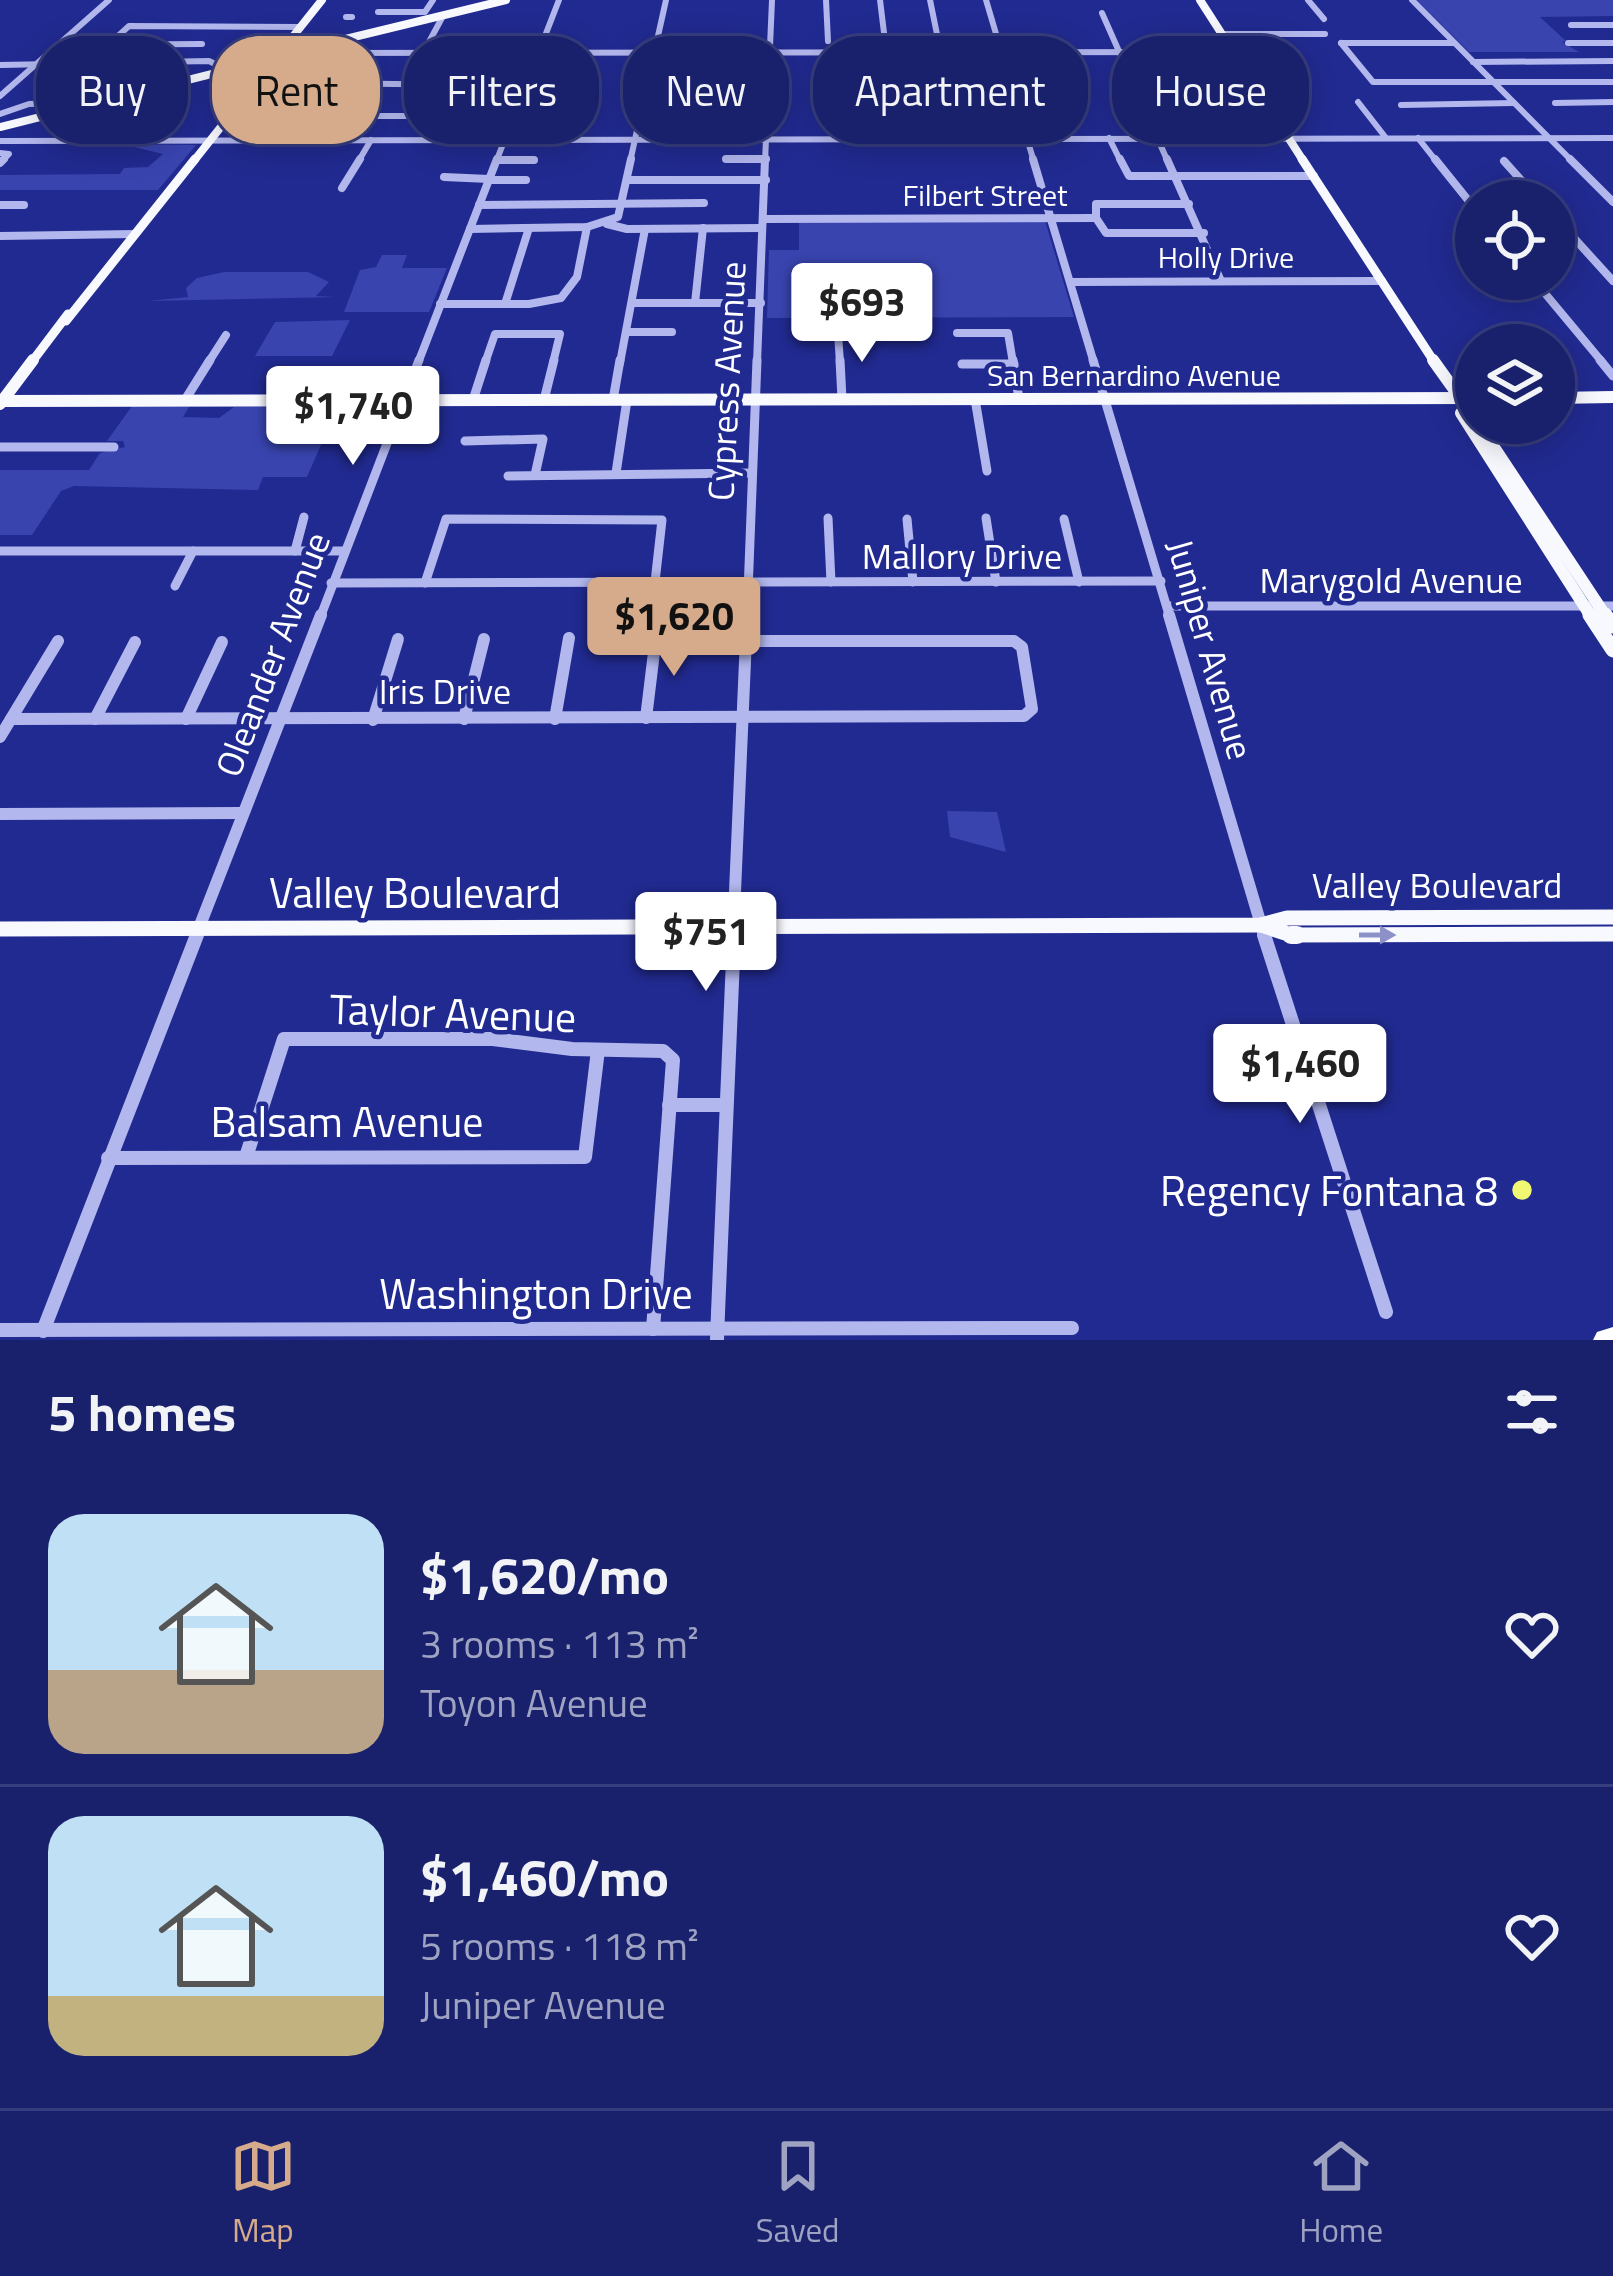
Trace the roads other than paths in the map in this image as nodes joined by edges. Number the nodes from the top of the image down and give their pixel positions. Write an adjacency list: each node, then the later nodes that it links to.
1 (109, 0): 26 (street)
2 (322, 0): 23 (main road)
3 (433, 0): 17 (street)
4 (506, 0): 19 (main road)
5 (560, 0): 31 (street, Oleander Avenue)
6 (666, 0): 32 (street)
7 (772, 0): 33 (street, Cypress Avenue)
8 (826, 0): 34 (street)
9 (880, 0): 35 (street)
10 (930, 0): 36 (street)
11 (986, 0): 37 (street, Juniper Avenue)
12 (1200, 0): 24 (main road)
13 (1308, 0): 20 (street)
14 (1412, 0): 39 (street)
15 (400, 1): 17 (street)
16 (379, 12): 17 (street)
17 (393, 12)
18 (1102, 13): 38 (street)
19 (443, 16): 29 (main road); 30 (street)
20 (1324, 19)
21 (1571, 25): 22 (street)
22 (1613, 25)
23 (301, 27): 27 (street); 28 (main road)
24 (1222, 34): 25 (street)
25 (1325, 34)
26 (68, 36)
27 (118, 36)
28 (294, 36)
29 (363, 36)
30 (432, 36)
31 (545, 36)
32 (658, 36)
33 (771, 36)
34 (828, 36)
35 (884, 36)
36 (937, 36)
37 (997, 36)
38 (1112, 38)
39 (1454, 43): 44 (street); 51 (street)
40 (1568, 43): 41 (street)
41 (1613, 43)
42 (188, 44): 43 (street)
43 (202, 44)
44 (1473, 62): 45 (street); 51 (street)
45 (1613, 62)
46 (36, 63): 48 (street)
47 (36, 64): 57 (street)
48 (0, 65)
49 (404, 73): 54 (street)
50 (212, 74): 66 (main road)
51 (1494, 82): 52 (street); 61 (street)
52 (1613, 82)
53 (380, 84): 54 (street)
54 (398, 84): 55 (street)
55 (404, 84)
56 (0, 85): 57 (street)
57 (12, 85): 58 (street)
58 (0, 96)
59 (1358, 102): 70 (street)
60 (1613, 102): 62 (street)
61 (1514, 103): 64 (street); 72 (street)
62 (1555, 103)
63 (36, 104): 65 (street)
64 (1401, 105)
65 (0, 114)
66 (0, 128)
67 (1088, 138): 68 (street)
68 (1109, 138): 91 (street)
69 (1309, 138): 70 (street)
70 (1386, 138): 71 (street)
71 (1418, 138): 72 (street); 99 (street)
72 (1549, 138): 73 (street); 102 (street)
73 (1613, 138)
74 (211, 140): 75 (street); 122 (main road)
75 (1, 144): 90 (street)
76 (369, 144): 100 (street)
77 (503, 144): 87 (street, Oleander Avenue)
78 (635, 144): 96 (street)
79 (767, 144): 86 (street, Cypress Avenue)
80 (1030, 144): 110 (street, Juniper Avenue)
81 (1161, 144): 91 (street)
82 (1181, 144): 84 (street)
83 (1293, 144): 92 (main road)
84 (1185, 151)
85 (726, 159): 86 (street)
86 (766, 159): 97 (street, Cypress Avenue)
87 (497, 160): 88 (street); 94 (street, Oleander Avenue)
88 (534, 160)
89 (1504, 160): 98 (street)
90 (0, 163)
91 (1176, 176): 92 (street); 105 (street)
92 (1314, 176): 127 (main road)
93 (444, 178): 94 (street)
94 (489, 180): 95 (street); 108 (street, Oleander Avenue)
95 (526, 180)
96 (627, 180): 97 (street); 103 (street)
97 (766, 180): 115 (street, Cypress Avenue)
98 (1522, 180)
99 (1455, 184)
100 (343, 188)
101 (933, 202): 112 (street)
102 (1613, 202)
103 (622, 203): 104 (street); 108 (street); 114 (street)
104 (704, 203)
105 (1190, 204): 111 (street, Filbert Street); 121 (street)
106 (0, 205): 107 (street)
107 (24, 205)
108 (479, 205): 119 (street, Oleander Avenue)
109 (989, 206): 113 (street)
110 (1052, 218): 111 (street, Filbert Street); 113 (street, Filbert Street); 125 (street, Juniper Avenue)
111 (1096, 218): 121 (street)
112 (936, 219): 113 (street, Filbert Street); 115 (street, Filbert Street)
113 (993, 219)
114 (607, 224): 117 (street, Filbert Street); 120 (street, Filbert Street)
115 (763, 224): 118 (street, Filbert Street); 132 (street, Cypress Avenue)
116 (529, 227): 117 (street, Filbert Street); 119 (street, Filbert Street); 134 (street)
117 (587, 227): 134 (street)
118 (704, 228): 120 (street, Filbert Street); 131 (street)
119 (470, 229): 133 (street, Oleander Avenue)
120 (645, 229): 130 (street)
121 (1204, 233): 126 (street)
122 (135, 234): 123 (street); 159 (main road)
123 (0, 236)
124 (1575, 239): 128 (street)
125 (1070, 281): 126 (street, Holly Drive); 146 (street, Juniper Avenue)
126 (1221, 281): 127 (street, Holly Drive)
127 (1382, 281): 145 (main road)
128 (1613, 281)
129 (1550, 300): 144 (street)
130 (632, 303): 131 (street); 135 (street)
131 (695, 303): 132 (street)
132 (761, 303): 150 (street, Cypress Avenue)
133 (440, 304): 134 (street); 155 (street, Oleander Avenue)
134 (505, 304)
135 (626, 332): 136 (street); 140 (street)
136 (672, 332)
137 (889, 333): 151 (street)
138 (957, 333): 143 (street)
139 (226, 334): 154 (street)
140 (621, 364): 141 (street); 158 (street)
141 (634, 364)
142 (962, 364): 143 (street)
143 (1015, 364): 153 (street)
144 (1613, 376)
145 (1455, 396)
146 (1106, 398): 147 (main road, San Bernardino Avenue); 153 (main road, San Bernardino Avenue); 181 (street, Juniper Avenue)
147 (1455, 398)
148 (1575, 398): 149 (main road)
149 (1613, 398)
150 (755, 399): 151 (main road, San Bernardino Avenue); 158 (main road, San Bernardino Avenue); 168 (street, Cypress Avenue)
151 (842, 399): 152 (main road, San Bernardino Avenue)
152 (975, 399): 153 (main road, San Bernardino Avenue); 166 (street)
153 (1019, 399)
154 (185, 400): 155 (main road, San Bernardino Avenue); 159 (main road, San Bernardino Avenue)
155 (404, 400): 156 (main road, San Bernardino Avenue); 180 (street, Oleander Avenue)
156 (473, 400): 157 (main road, San Bernardino Avenue); 157 (street)
157 (544, 400): 158 (main road, San Bernardino Avenue)
158 (620, 400): 167 (street)
159 (1, 402)
160 (465, 441): 170 (street)
161 (1480, 444): 165 (main road)
162 (1492, 444): 171 (main road)
163 (0, 447): 164 (street)
164 (114, 447)
165 (1496, 469): 171 (main road); 192 (main road)
166 (987, 471)
167 (616, 472): 168 (street); 170 (street)
168 (752, 472): 189 (street, Cypress Avenue)
169 (508, 476): 170 (street)
170 (535, 476)
171 (1533, 505): 192 (main road)
172 (304, 517): 179 (street)
173 (828, 518): 183 (street)
174 (986, 518): 185 (street)
175 (908, 519): 184 (street)
176 (1064, 519): 186 (street)
177 (0, 551): 178 (street)
178 (193, 551): 179 (street); 190 (street)
179 (295, 551): 180 (street)
180 (343, 551): 187 (street, Oleander Avenue)
181 (1161, 581): 186 (street, Mallory Drive); 191 (street, Juniper Avenue)
182 (655, 582): 188 (street, Mallory Drive); 188 (street); 189 (street, Mallory Drive)
183 (831, 582): 184 (street, Mallory Drive); 189 (street, Mallory Drive)
184 (913, 582): 185 (street, Mallory Drive)
185 (996, 582): 186 (street, Mallory Drive)
186 (1079, 582)
187 (331, 583): 188 (street, Mallory Drive); 210 (street, Oleander Avenue)
188 (425, 583)
189 (746, 583): 199 (street, Cypress Avenue)
190 (176, 586)
191 (1168, 606): 192 (street, Marygold Avenue); 216 (street, Juniper Avenue)
192 (1599, 606): 193 (main road); 202 (main road)
193 (1613, 626)
194 (656, 636): 204 (street)
195 (569, 638): 209 (street)
196 (398, 639): 211 (street)
197 (484, 639): 208 (street)
198 (58, 641): 205 (street)
199 (744, 641): 203 (street, Cypress Avenue); 203 (street, Iris Drive)
200 (135, 642): 206 (street)
201 (222, 642): 207 (street)
202 (1613, 650)
203 (740, 717): 204 (street, Iris Drive); 219 (street, Cypress Avenue)
204 (646, 718): 209 (street, Iris Drive)
205 (10, 719): 206 (street, Iris Drive); 212 (street)
206 (95, 719): 207 (street, Iris Drive)
207 (186, 719): 210 (street, Iris Drive)
208 (464, 719): 209 (street, Iris Drive); 211 (street, Iris Drive)
209 (555, 719)
210 (278, 720): 211 (street, Iris Drive); 213 (street, Oleander Avenue)
211 (373, 720)
212 (0, 737)
213 (242, 813): 214 (street); 217 (street, Oleander Avenue)
214 (0, 814)
215 (1613, 917): 216 (main road, Valley Boulevard)
216 (1262, 925): 219 (main road, Valley Boulevard); 220 (main road, Valley Boulevard, one-way to 220); 226 (street, Juniper Avenue)
217 (196, 928): 218 (main road, Valley Boulevard); 219 (main road, Valley Boulevard); 225 (street, Oleander Avenue)
218 (0, 929)
219 (734, 929): 223 (street, Cypress Avenue)
220 (1613, 934)
221 (598, 1050): 222 (street, Taylor Avenue); 224 (street, Taylor Avenue); 224 (street, Balsam Avenue)
222 (669, 1105): 223 (street); 228 (street)
223 (725, 1105): 231 (street, Cypress Avenue, bridge)
224 (246, 1157): 225 (street, Balsam Avenue)
225 (108, 1158): 230 (street, Oleander Avenue)
226 (1386, 1312)
227 (1072, 1328): 228 (street, Washington Drive)
228 (653, 1329): 230 (street, Washington Drive)
229 (0, 1330): 230 (street, Washington Drive)
230 (43, 1330)
231 (717, 1340)

